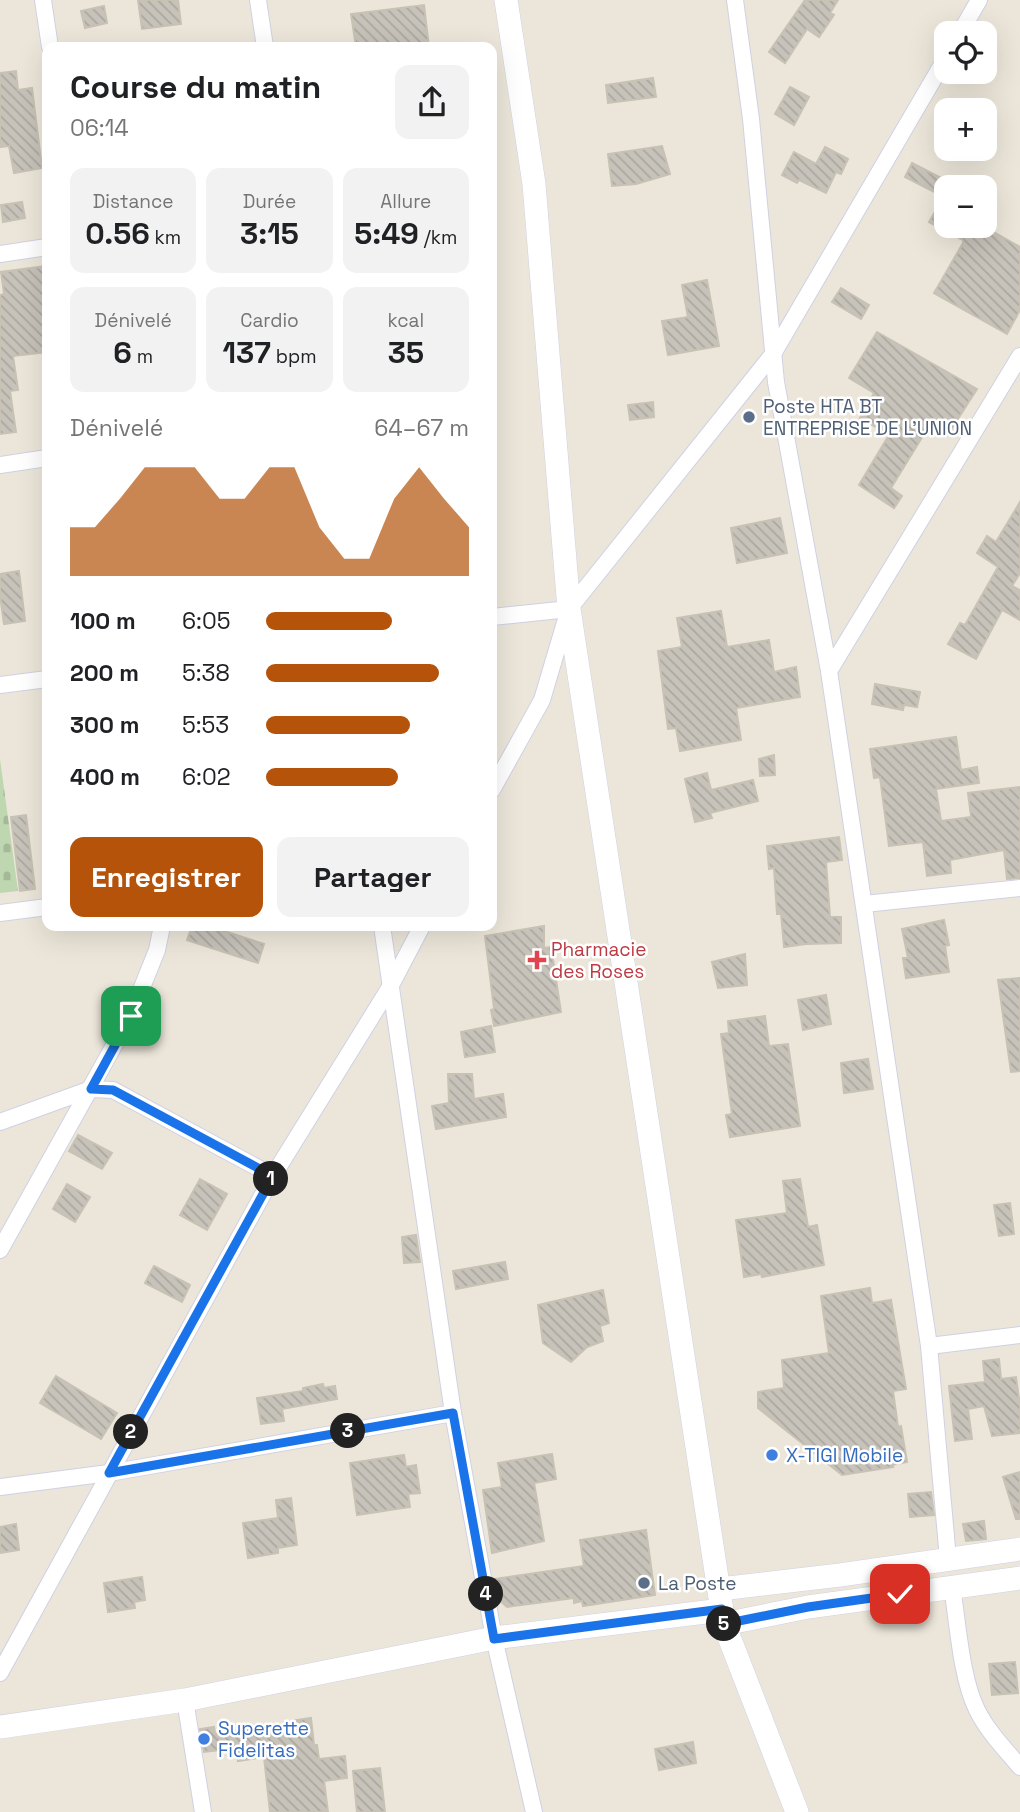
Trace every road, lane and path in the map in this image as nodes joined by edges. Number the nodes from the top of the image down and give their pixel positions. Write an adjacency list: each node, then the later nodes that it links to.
1 (43, 0): 7 (street)
2 (258, 0): 8 (street)
3 (506, 0): 16 (street)
4 (736, 0): 12 (street)
5 (979, 0): 6 (street)
6 (967, 21)
7 (49, 42)
8 (264, 42)
9 (934, 78): 12 (street)
10 (42, 248): 11 (street)
11 (0, 254)
12 (773, 354): 16 (street); 18 (street)
13 (1020, 356): 18 (street)
14 (42, 459): 15 (street)
15 (0, 465)
16 (569, 609): 17 (street); 21 (street); 43 (street)
17 (497, 616)
18 (829, 671): 23 (street)
19 (42, 680): 20 (street)
20 (0, 685)
21 (497, 781)
22 (1020, 888): 23 (street)
23 (863, 904): 35 (street)
24 (42, 908): 25 (street)
25 (0, 913)
26 (161, 931): 30 (street)
27 (383, 931): 29 (street)
28 (419, 931): 29 (street)
29 (390, 988): 32 (street); 36 (street)
30 (91, 1089): 31 (street); 32 (street); 33 (street)
31 (0, 1122)
32 (273, 1176): 37 (street)
33 (0, 1250)
34 (1020, 1335): 35 (street)
35 (929, 1346): 40 (street)
36 (453, 1413): 37 (street); 44 (street)
37 (109, 1473): 38 (street); 45 (street)
38 (0, 1487)
39 (1020, 1549): 40 (street)
40 (948, 1559): 43 (street)
41 (1020, 1578): 42 (street)
42 (952, 1587): 43 (street); 48 (street)
43 (722, 1607): 44 (street); 51 (street)
44 (494, 1639): 46 (street); 50 (street)
45 (0, 1673)
46 (185, 1700): 47 (street); 49 (street)
47 (0, 1727)
48 (1020, 1767)
49 (202, 1812)
50 (534, 1812)
51 (797, 1812)

